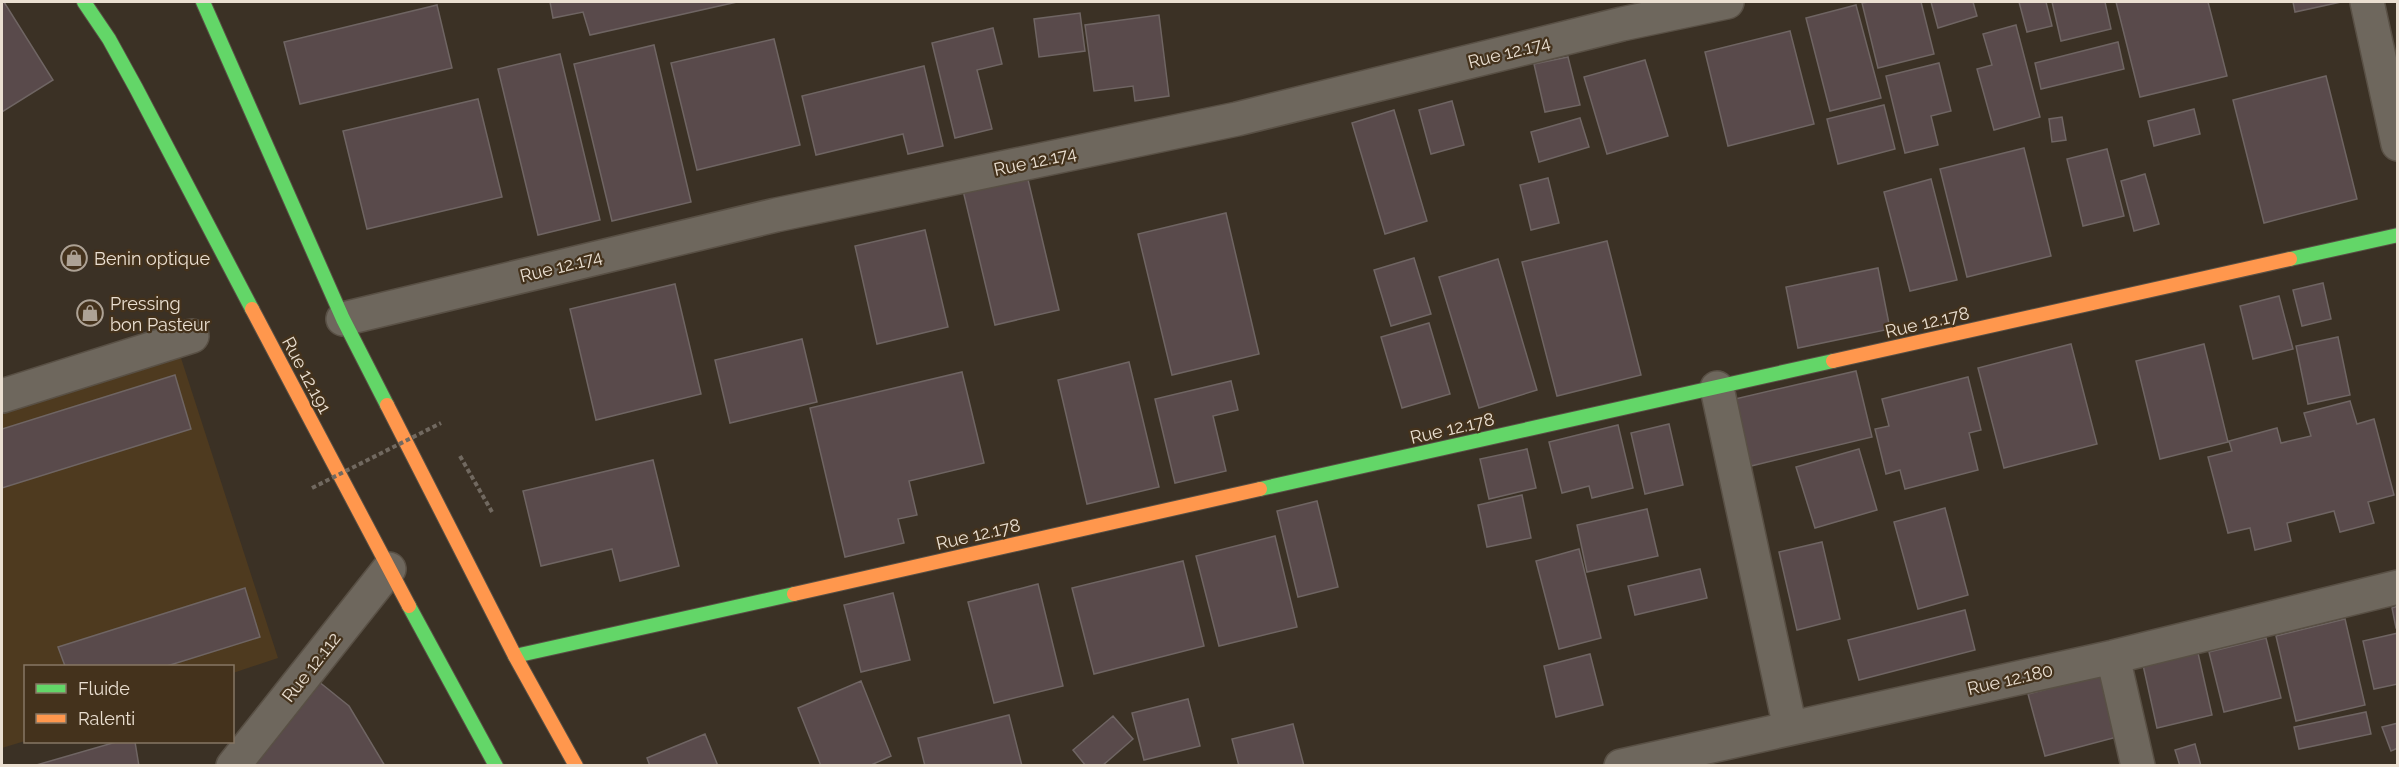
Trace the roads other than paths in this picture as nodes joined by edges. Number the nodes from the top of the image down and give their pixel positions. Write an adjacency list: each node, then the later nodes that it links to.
1 (84, 2): 12 (street, Rue 12.191)
2 (203, 2): 8 (street)
3 (1727, 2): 5 (street, Rue 12.174)
4 (2367, 2): 6 (street)
5 (1619, 13): 8 (street, Rue 12.174)
6 (2397, 144)
7 (2397, 235): 10 (street, Rue 12.178)
8 (343, 319): 14 (street)
9 (192, 336): 11 (street)
10 (1717, 388): 14 (street, Rue 12.178); 16 (street)
11 (2, 396)
12 (389, 569): 17 (street, Rue 12.112); 18 (street, Rue 12.191)
13 (2397, 587): 15 (street, Rue 12.180)
14 (515, 656): 19 (street)
15 (2113, 657): 16 (street, Rue 12.180); 21 (street)
16 (1790, 728): 20 (street, Rue 12.180)
17 (233, 765)
18 (496, 765)
19 (576, 765)
20 (1621, 765)
21 (2138, 765)

